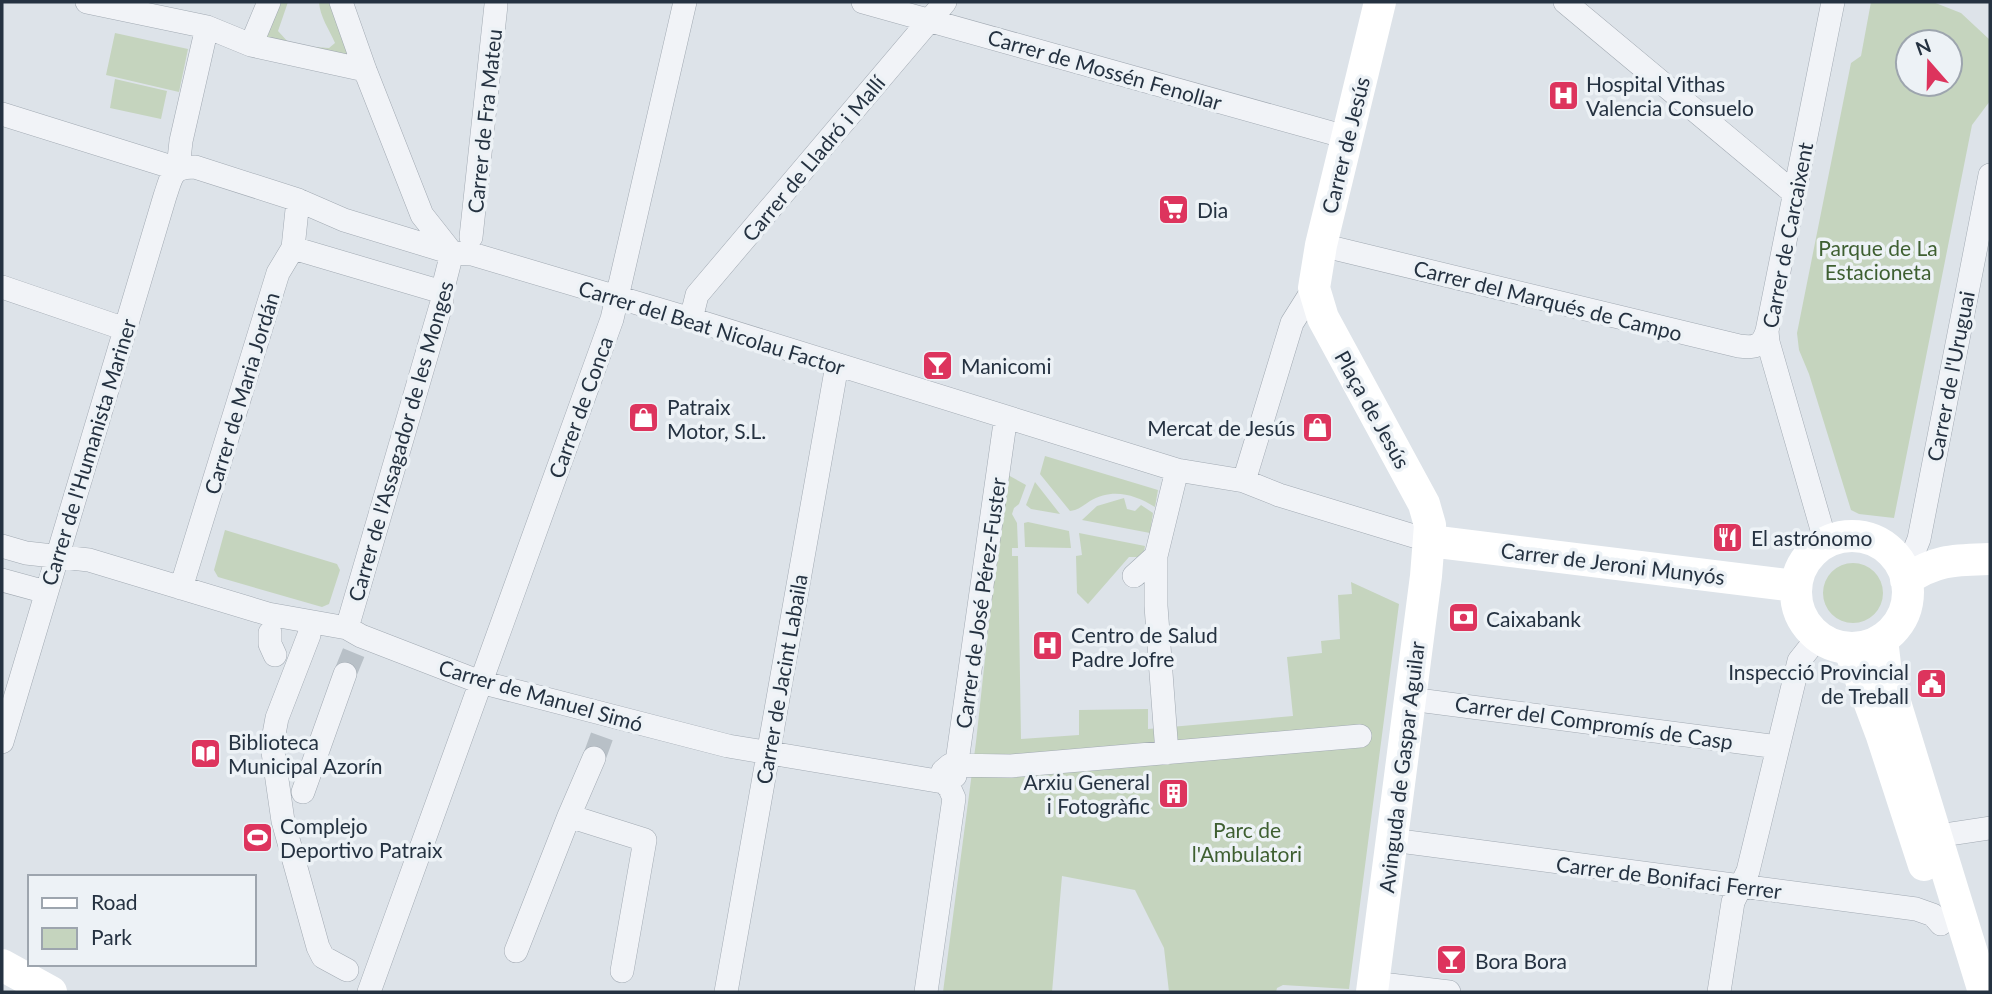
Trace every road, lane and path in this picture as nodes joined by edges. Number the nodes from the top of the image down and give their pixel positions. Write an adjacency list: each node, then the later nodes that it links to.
1 (87, 2): 12 (street)
2 (269, 2): 13 (street)
3 (341, 2): 14 (street)
4 (685, 2): 28 (street, Carrer de Conca)
5 (863, 2): 11 (street, Carrer de Mossén Fenollar)
6 (944, 2): 11 (street, Carrer de Lladró i Mallí)
7 (1380, 2): 16 (street, Carrer de Jesús)
8 (1564, 2): 19 (street)
9 (1833, 2): 19 (street, Carrer de Carcaixent)
10 (496, 5): 21 (street, Carrer de Fra Mateu)
11 (929, 20): 16 (street, Carrer de Mossén Fenollar); 29 (street, Carrer de Lladró i Mallí)
12 (207, 27): 13 (street); 17 (street, Carrer de l'Humanista Mariner)
13 (251, 45): 14 (street)
14 (365, 70): 24 (street)
15 (2, 114): 17 (street, Carrer del Beat Nicolau Factor)
16 (1346, 137): 22 (street, Carrer de Jesús)
17 (180, 168): 20 (street, Carrer del Beat Nicolau Factor); 30 (street, Carrer de l'Humanista Mariner)
18 (1990, 175): 42 (street, Carrer de l'Uruguai)
19 (1794, 193): 31 (street, Carrer de Carcaixent)
20 (298, 200): 23 (street, Carrer de Maria Jordán); 24 (street, Carrer del Beat Nicolau Factor)
21 (471, 237)
22 (1321, 245): 26 (street, Carrer de Jesús); 31 (street, Carrer del Marqués de Campo)
23 (293, 248): 27 (street); 46 (street, Carrer de Maria Jordán)
24 (452, 253): 27 (street, Carrer de l'Assagador de les Monges); 28 (street, Carrer del Beat Nicolau Factor)
25 (2, 287): 30 (street)
26 (1314, 288): 35 (street); 36 (street, Plaça de Jesús)
27 (442, 292): 50 (street, Carrer de l'Assagador de les Monges)
28 (617, 297): 29 (street, Carrer del Beat Nicolau Factor); 54 (street, Carrer de Conca)
29 (691, 319): 32 (street, Carrer del Beat Nicolau Factor)
30 (125, 329): 39 (street, Carrer de l'Humanista Mariner)
31 (1768, 331): 38 (street, Carrer de Carcaixent)
32 (837, 365): 34 (street, Carrer del Beat Nicolau Factor); 60 (street, Carrer de Jacint Labaila)
33 (1004, 430): 62 (street, Carrer de José Pérez-Fuster)
34 (1177, 470): 35 (street, Carrer del Beat Nicolau Factor); 40 (street)
35 (1244, 481): 36 (street)
36 (1430, 541): 45 (street, Carrer de Jeroni Munyós); 55 (street, Avinguda de Gaspar Aguilar)
37 (2, 546): 39 (street, Carrer de Manuel Simó)
38 (1820, 546): 42 (street); 45 (street)
39 (58, 556): 46 (street, Carrer de Manuel Simó); 47 (street, Carrer de l'Humanista Mariner)
40 (1156, 556): 43 (street); 61 (street)
41 (1990, 559): 42 (street)
42 (1904, 564): 51 (street)
43 (1134, 576)
44 (2, 580): 47 (street)
45 (1796, 586): 49 (street)
46 (181, 588): 50 (street, Carrer de Manuel Simó)
47 (46, 592): 58 (street, Carrer de l'Humanista Mariner)
48 (309, 635): 72 (street)
49 (1818, 636): 52 (street); 59 (street)
50 (355, 637): 54 (street, Carrer de Manuel Simó)
51 (1882, 639): 52 (street); 66 (street)
52 (1849, 648): 69 (street)
53 (345, 674): 63 (street)
54 (480, 682): 57 (street, Carrer de Manuel Simó); 77 (street, Carrer de Conca)
55 (1410, 699): 59 (street, Carrer del Compromís de Casp); 67 (street, Avinguda de Gaspar Aguilar)
56 (1360, 736): 61 (street, Carrer de Manuel Simó)
57 (602, 737): 60 (street, Carrer de Manuel Simó); 64 (street)
58 (2, 742)
59 (1778, 747): 68 (street)
60 (768, 753): 62 (street, Carrer de Manuel Simó); 78 (street, Carrer de Jacint Labaila)
61 (1167, 753): 62 (street, Carrer de Manuel Simó)
62 (950, 777): 79 (street, Carrer de José Pérez-Fuster)
63 (303, 792)
64 (569, 816): 70 (street); 73 (street)
65 (1990, 828): 66 (street)
66 (1937, 836): 75 (street)
67 (1392, 840): 68 (street, Carrer de Bonifaci Ferrer); 74 (street, Avinguda de Gaspar Aguilar)
68 (1740, 886): 69 (street, Carrer de Bonifaci Ferrer); 81 (street)
69 (1941, 924): 75 (street)
70 (516, 951)
71 (2, 965): 76 (street)
72 (347, 970)
73 (622, 971)
74 (1373, 987): 80 (street)
75 (1967, 991)
76 (51, 992)
77 (369, 992)
78 (726, 992)
79 (926, 992)
80 (1450, 992)
81 (1719, 992)

